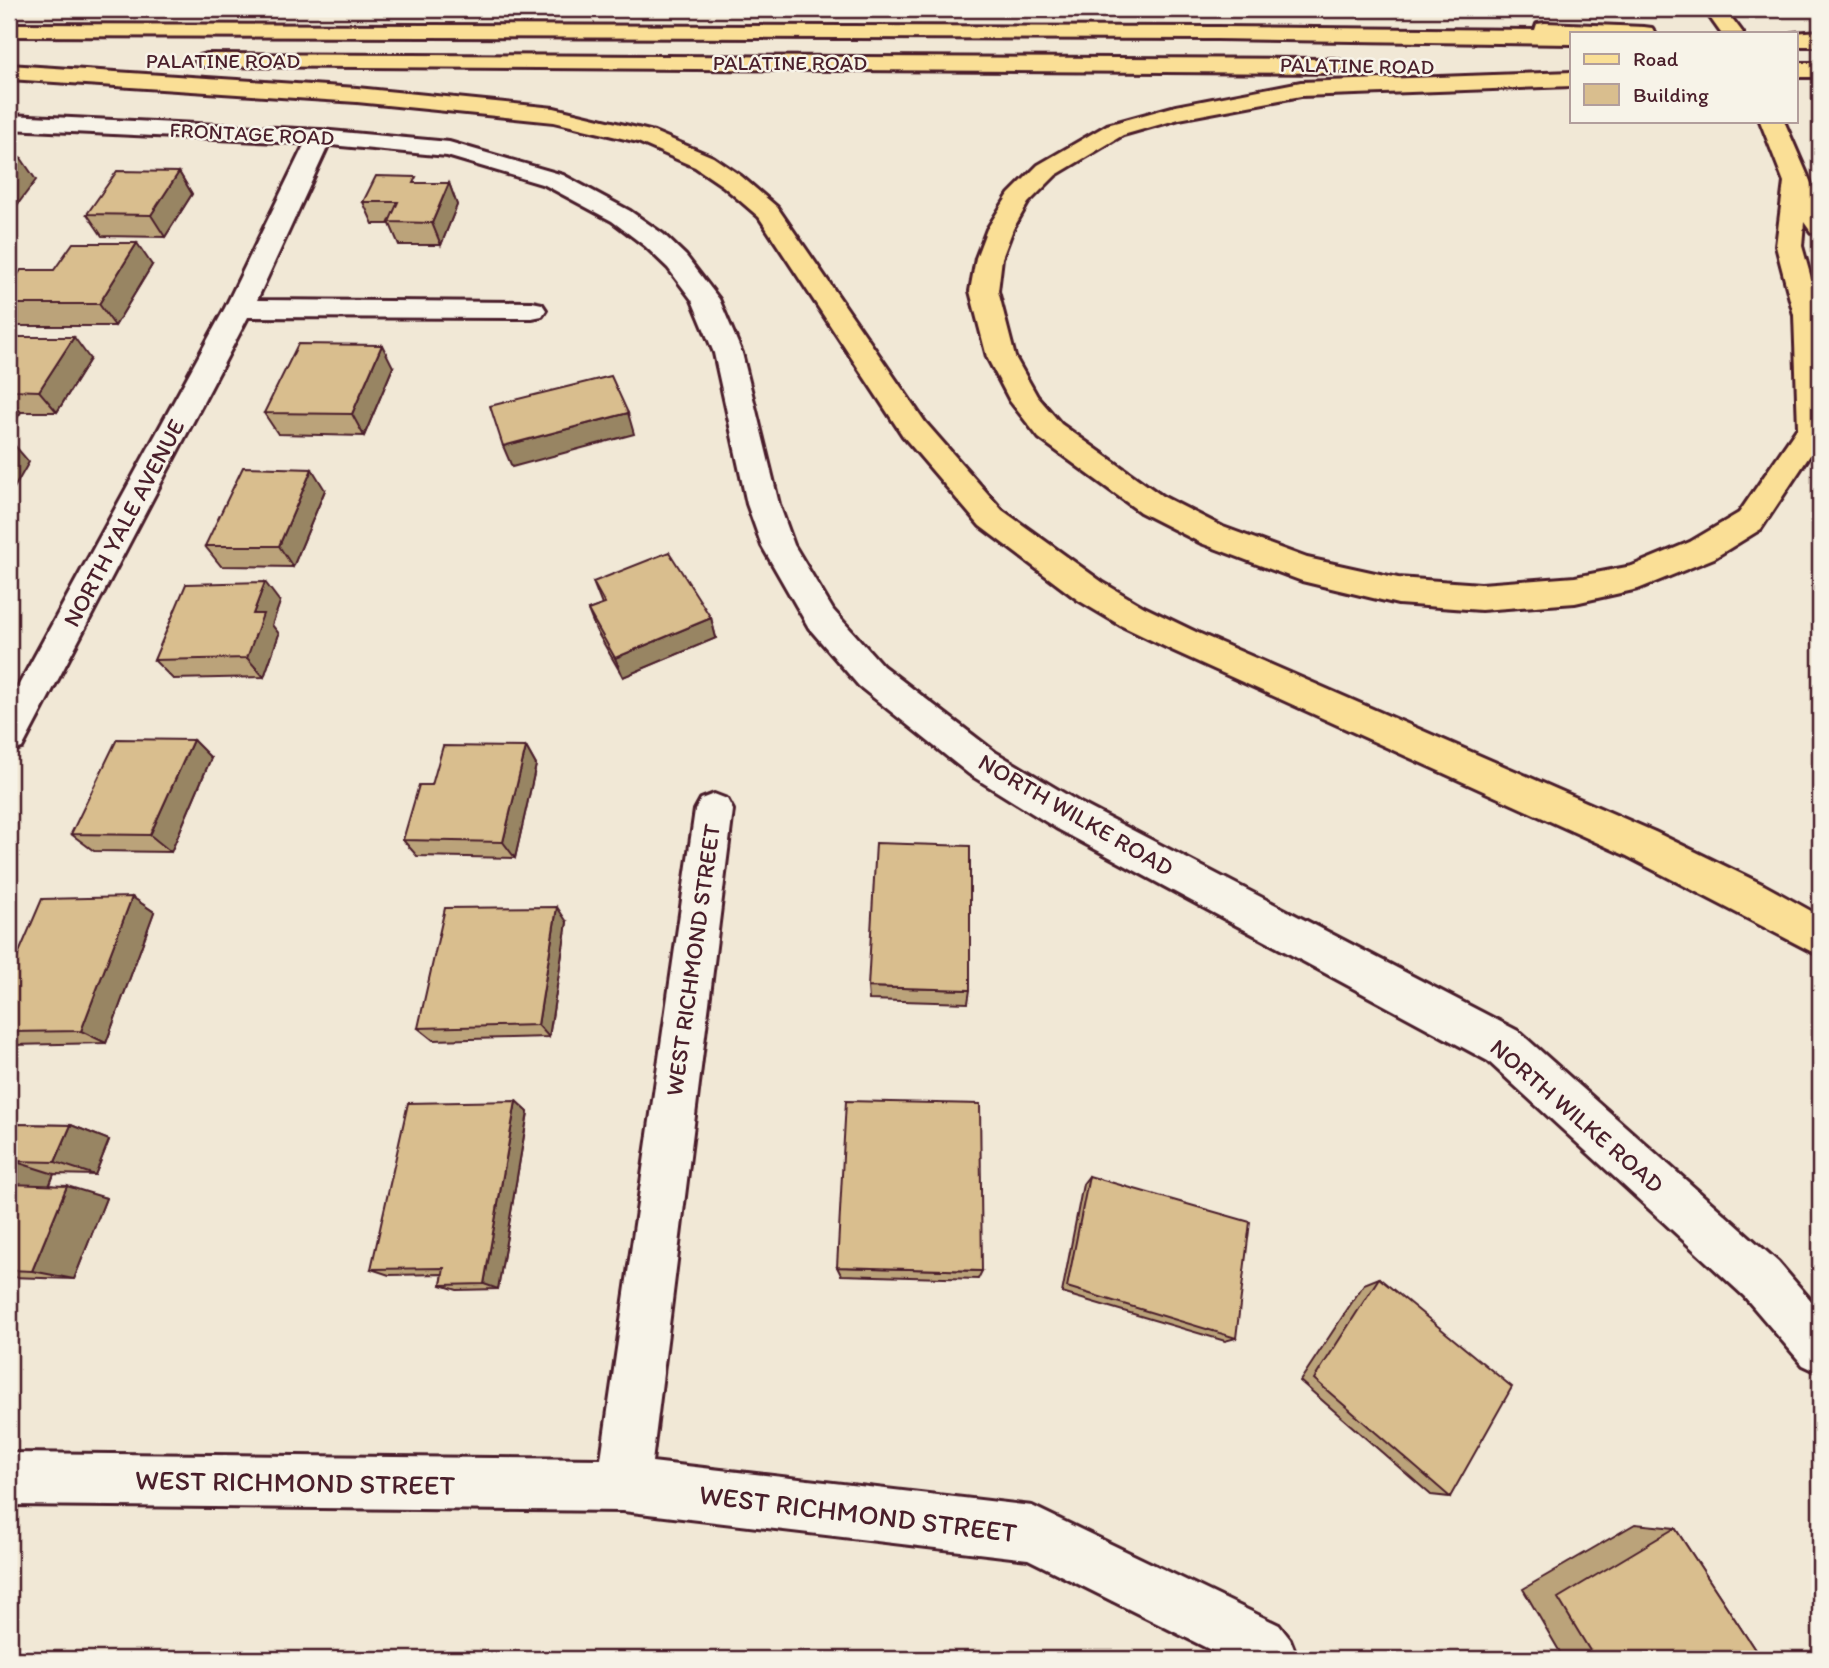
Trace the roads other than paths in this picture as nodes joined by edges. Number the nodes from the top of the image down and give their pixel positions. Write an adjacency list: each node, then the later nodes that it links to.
1 (1714, 9): 8 (main road)
2 (1742, 9): 9 (main road)
3 (736, 11): 5 (main road)
4 (1397, 14): 7 (main road)
5 (9, 24)
6 (9, 30): 10 (main road, PALATINE ROAD)
7 (1621, 32)
8 (1731, 32)
9 (1746, 32)
10 (1570, 37)
11 (1798, 39): 12 (main road)
12 (1820, 39)
13 (9, 60): 14 (main road, PALATINE ROAD)
14 (162, 61)
15 (190, 61): 16 (main road, PALATINE ROAD)
16 (1570, 68)
17 (1798, 70): 18 (main road)
18 (1820, 70)
19 (9, 72): 31 (main road)
20 (1570, 79): 25 (main road)
21 (9, 122): 23 (street, FRONTAGE ROAD)
22 (1774, 126): 25 (main road)
23 (320, 137): 24 (street, FRONTAGE ROAD); 27 (street, NORTH YALE AVENUE)
24 (494, 161): 32 (street, NORTH WILKE ROAD)
25 (1796, 182): 26 (main road)
26 (1820, 227)
27 (239, 308): 28 (street); 29 (street, NORTH YALE AVENUE)
28 (532, 310)
29 (9, 737)
30 (713, 810): 34 (street, WEST RICHMOND STREET)
31 (1820, 937)
32 (1820, 1348)
33 (9, 1479): 34 (street, WEST RICHMOND STREET)
34 (623, 1485): 35 (street, WEST RICHMOND STREET)
35 (1270, 1659)

